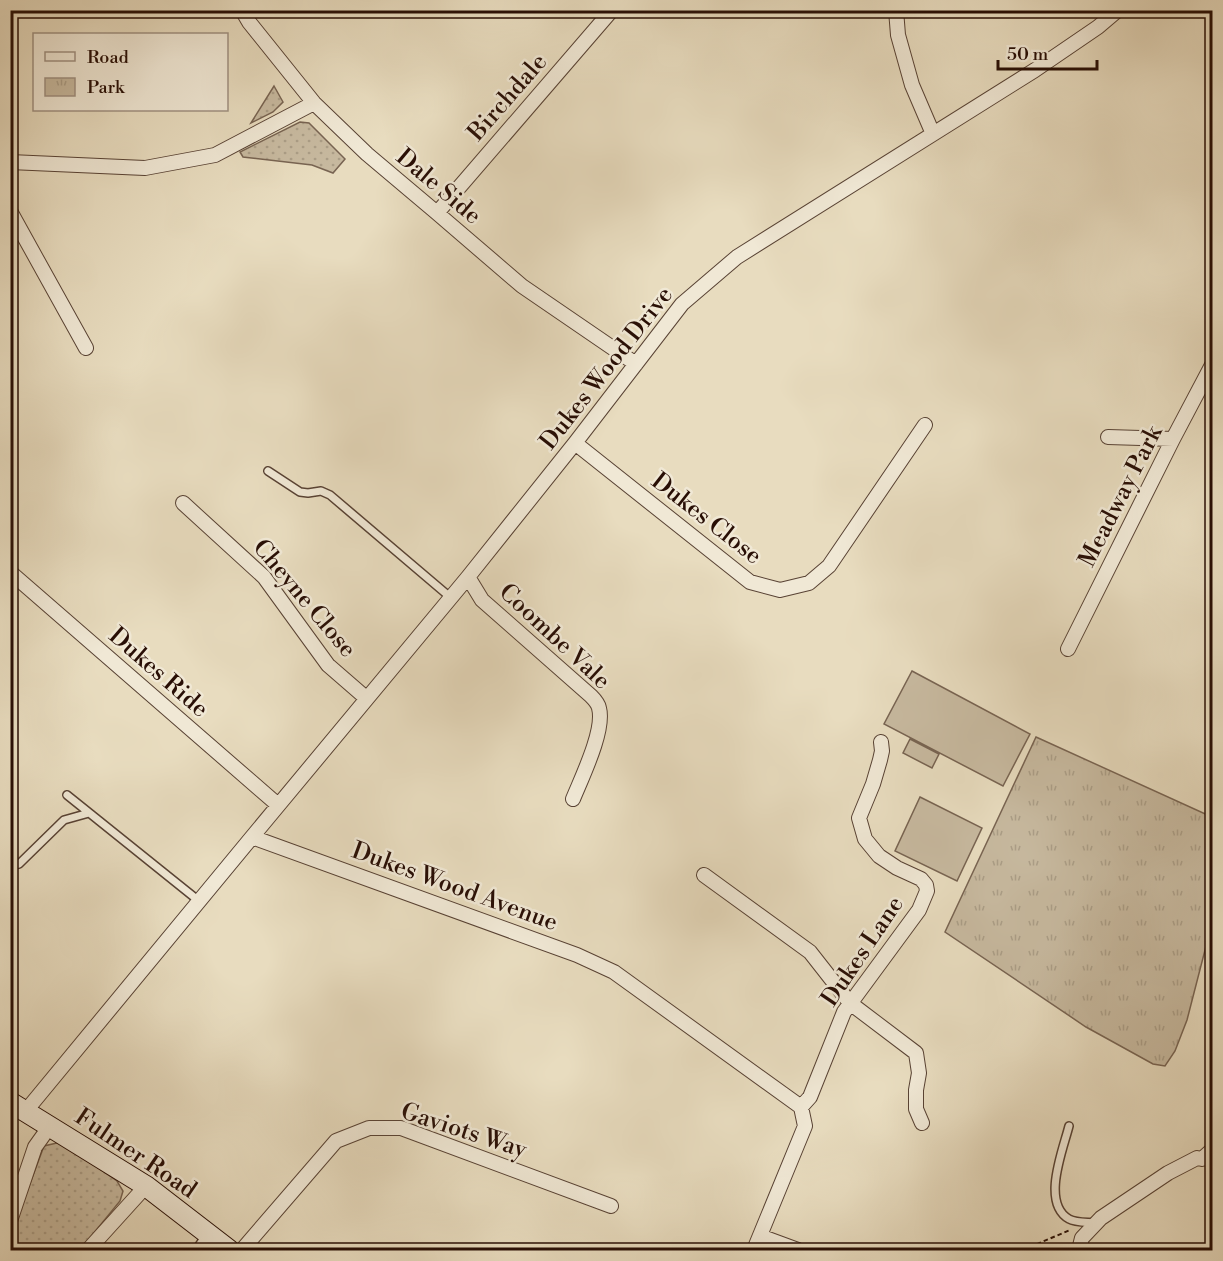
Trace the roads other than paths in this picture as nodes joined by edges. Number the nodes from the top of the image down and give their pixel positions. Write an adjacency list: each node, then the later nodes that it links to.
1 (242, 10): 5 (street, Dale Side)
2 (612, 10): 9 (street, Birchdale)
3 (896, 10): 6 (street)
4 (1118, 10): 6 (street, Dukes Wood Drive)
5 (314, 103): 7 (street); 9 (street, Dale Side)
6 (933, 134): 11 (street, Dukes Wood Drive)
7 (10, 162)
8 (10, 211): 10 (street)
9 (437, 213): 11 (street, Dale Side)
10 (86, 348)
11 (636, 364): 17 (street, Dukes Wood Drive)
12 (1212, 364): 13 (street, Meadway Park)
13 (1208, 383): 16 (street, Meadway Park)
14 (925, 425): 17 (street, Dukes Close)
15 (1108, 437): 16 (street)
16 (1173, 439): 23 (street, Meadway Park)
17 (575, 443): 21 (street, Dukes Wood Drive)
18 (268, 471): 22 (lane)
19 (183, 503): 24 (street, Cheyne Close)
20 (10, 572): 28 (street, Dukes Ride)
21 (468, 576): 22 (street, Dukes Wood Drive); 27 (street, Coombe Vale)
22 (450, 597): 24 (street, Dukes Wood Drive)
23 (1068, 649)
24 (366, 698): 28 (street, Dukes Wood Drive)
25 (881, 742): 34 (street, Dukes Lane)
26 (67, 795): 29 (lane)
27 (573, 799)
28 (278, 805): 30 (street, Dukes Wood Drive)
29 (88, 813): 31 (lane); 33 (lane)
30 (252, 837): 33 (street); 36 (street, Dukes Wood Avenue)
31 (11, 866)
32 (704, 875): 34 (street)
33 (199, 901): 35 (street)
34 (850, 1003): 36 (street, Dukes Lane); 37 (street)
35 (18, 1107): 38 (street, Fulmer Road)
36 (801, 1107): 46 (street)
37 (922, 1123)
38 (50, 1126): 41 (street, Fulmer Road); 43 (street)
39 (1069, 1126): 44 (lane)
40 (1209, 1157): 44 (street)
41 (146, 1186): 45 (street, Fulmer Road); 47 (street)
42 (611, 1206): 50 (street, Gaviots Way)
43 (10, 1221)
44 (1096, 1223): 53 (street)
45 (208, 1233): 48 (lane); 49 (street, Fulmer Road)
46 (760, 1236): 51 (street); 52 (street)
47 (88, 1251)
48 (195, 1251)
49 (230, 1251)
50 (242, 1251)
51 (754, 1251)
52 (798, 1251)
53 (1079, 1251)

